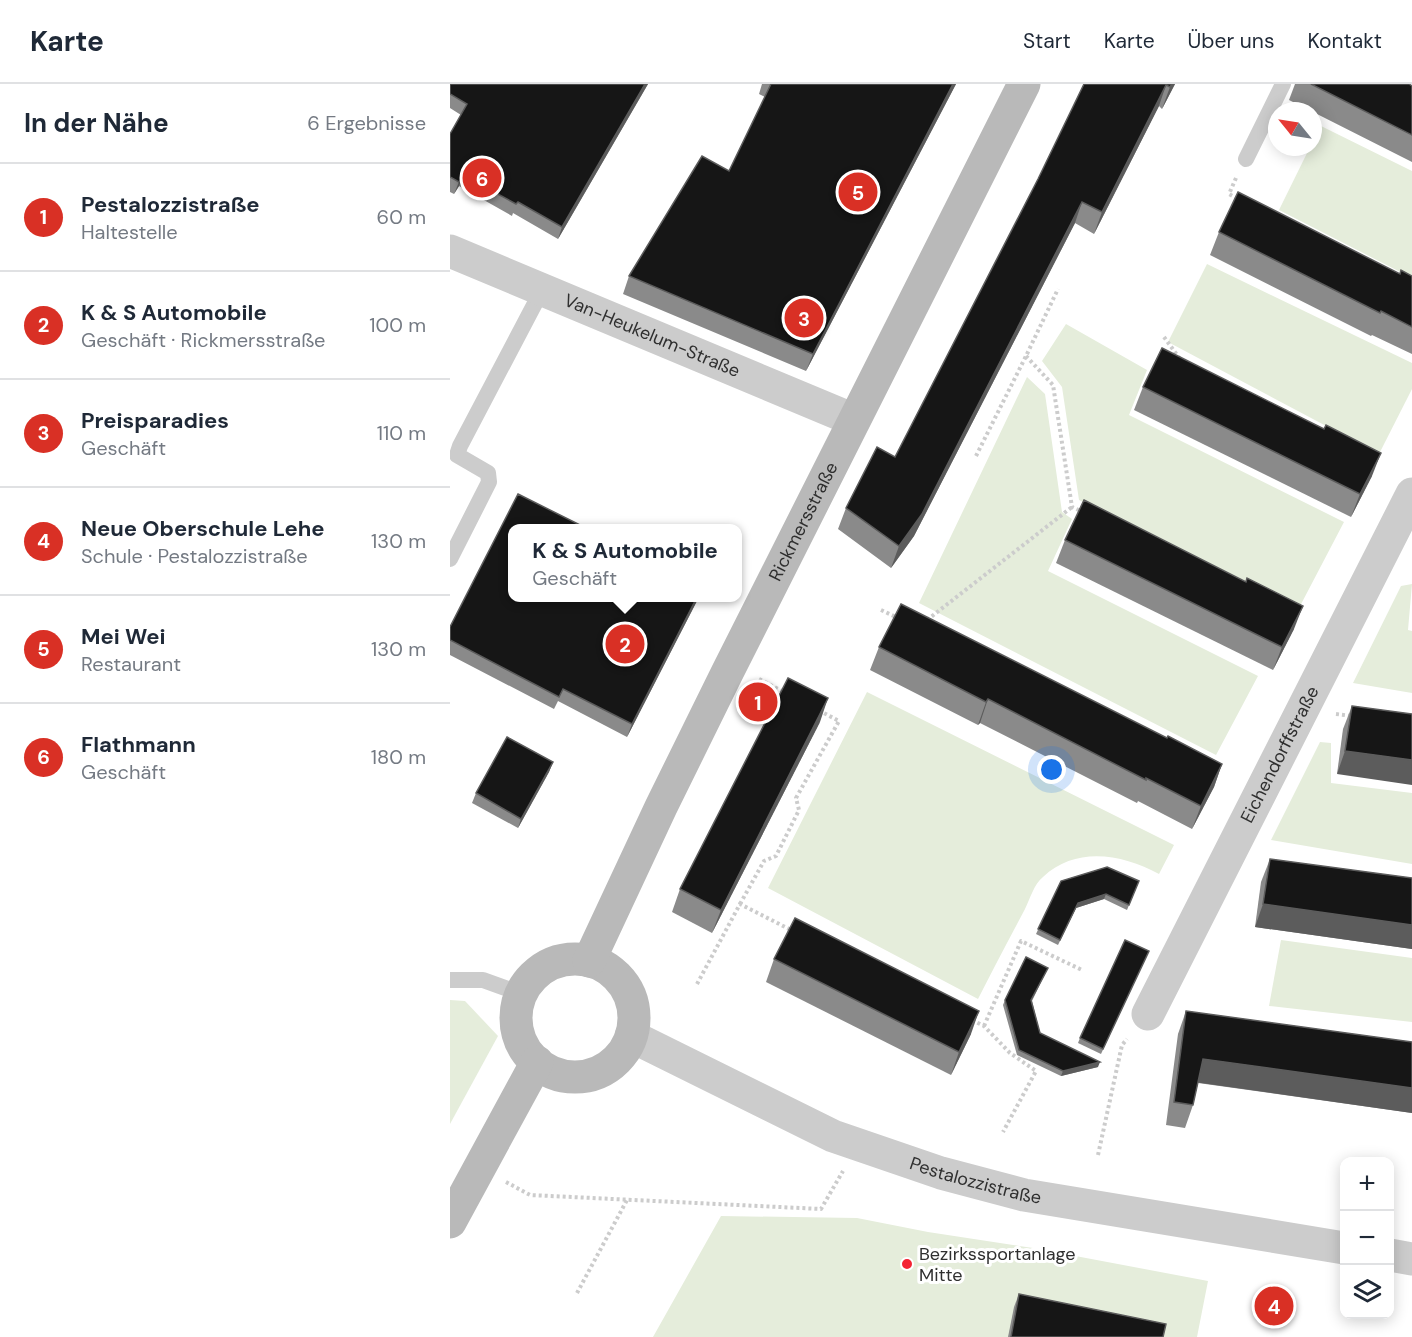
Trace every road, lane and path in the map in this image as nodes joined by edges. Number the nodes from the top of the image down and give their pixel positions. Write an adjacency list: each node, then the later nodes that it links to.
1 (1024, 84): 11 (main road, Rickmersstraße)
2 (1283, 84): 3 (lane)
3 (1246, 159): 4 (path)
4 (1239, 199)
5 (450, 251): 7 (street, Van-Heukelum-Straße)
6 (1058, 289): 9 (path)
7 (542, 290): 11 (street, Van-Heukelum-Straße); 16 (lane)
8 (1164, 337): 10 (path)
9 (1026, 356): 12 (path); 14 (path)
10 (1182, 361)
11 (854, 420): 20 (main road, Rickmersstraße)
12 (976, 456)
13 (1412, 494): 23 (street, Eichendorffstraße)
14 (1072, 507): 15 (path); 19 (path)
15 (1093, 518)
16 (450, 559)
17 (881, 610): 18 (path)
18 (899, 619)
19 (926, 621)
20 (732, 664): 21 (path); 27 (main road, Rickmersstraße)
21 (790, 695)
22 (810, 706): 25 (path)
23 (1303, 709): 24 (path); 32 (street, Eichendorffstraße)
24 (1357, 717)
25 (740, 904): 26 (path); 30 (path)
26 (804, 936)
27 (589, 961): 31 (main road); 35 (main road)
28 (1082, 970): 34 (path)
29 (450, 980): 31 (lane)
30 (697, 984)
31 (522, 994): 36 (main road)
32 (1148, 1014): 39 (path)
33 (963, 1016): 34 (path)
34 (984, 1026): 37 (path)
35 (631, 1036): 36 (main road); 38 (street, Pestalozzistraße)
36 (537, 1062): 40 (main road)
37 (1004, 1132)
38 (858, 1145): 41 (path); 43 (street, Pestalozzistraße)
39 (1098, 1155)
40 (479, 1168): 41 (path); 42 (main road)
41 (627, 1200): 46 (path)
42 (450, 1222)
43 (1340, 1247)
44 (1394, 1256): 45 (street)
45 (1412, 1259)
46 (577, 1293)

